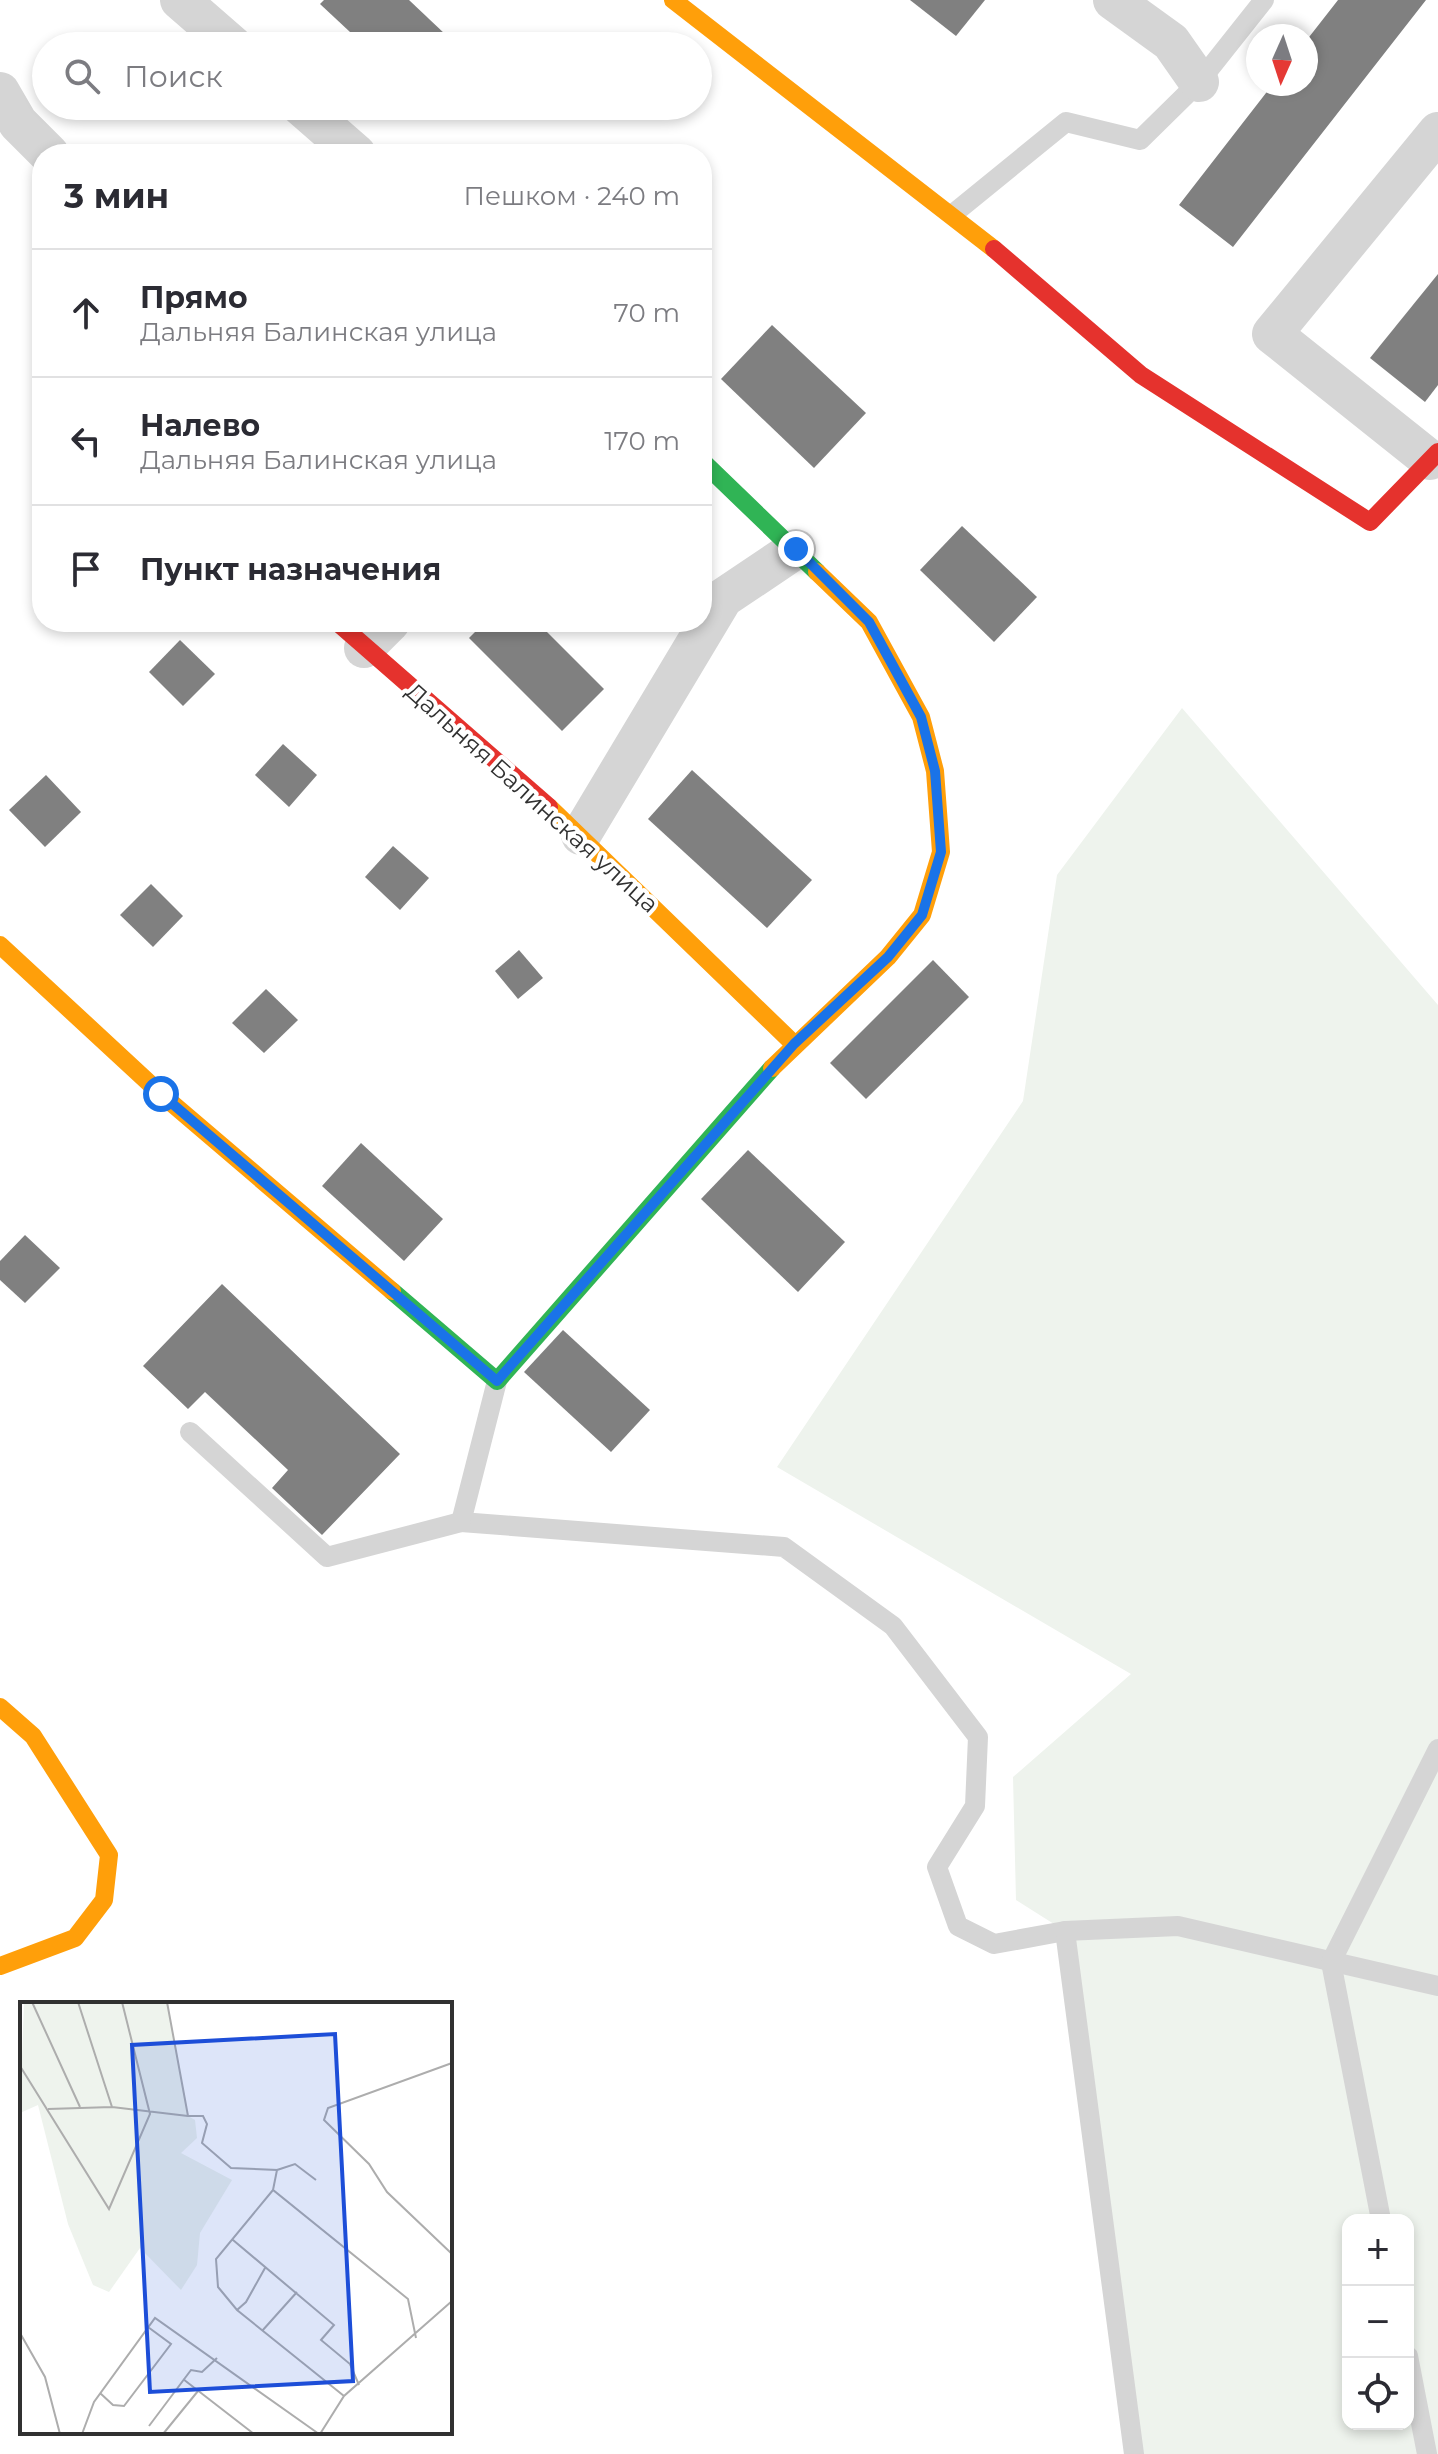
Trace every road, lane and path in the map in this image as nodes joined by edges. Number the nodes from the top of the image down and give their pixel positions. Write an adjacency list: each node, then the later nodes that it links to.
1 (180, 0): 5 (street)
2 (673, 0): 12 (street)
3 (1113, 0): 6 (street)
4 (1264, 0): 6 (lane)
5 (217, 32)
6 (1199, 82): 12 (lane)
7 (0, 92): 10 (street)
8 (317, 120): 11 (street)
9 (1438, 132): 13 (street)
10 (39, 144)
11 (345, 144)
12 (953, 214): 13 (street)
13 (1434, 456)
14 (712, 470): 15 (street)
15 (796, 549): 16 (street); 21 (street)
16 (712, 616)
17 (364, 632): 19 (street, Дальняя Балинская улица)
18 (703, 632): 19 (street)
19 (581, 835): 21 (street, Дальняя Балинская улица)
20 (0, 945): 22 (street)
21 (794, 1044): 22 (street)
22 (497, 1381): 24 (lane)
23 (190, 1432): 24 (lane)
24 (461, 1522): 27 (lane)
25 (0, 1707): 29 (street)
26 (1438, 1749): 28 (lane)
27 (1065, 1931): 28 (lane); 33 (lane)
28 (1331, 1962): 30 (lane); 31 (lane)
29 (0, 1966)
30 (1438, 1986)
31 (1380, 2214)
32 (1408, 2358): 34 (lane)
33 (1134, 2454)
34 (1427, 2454)

